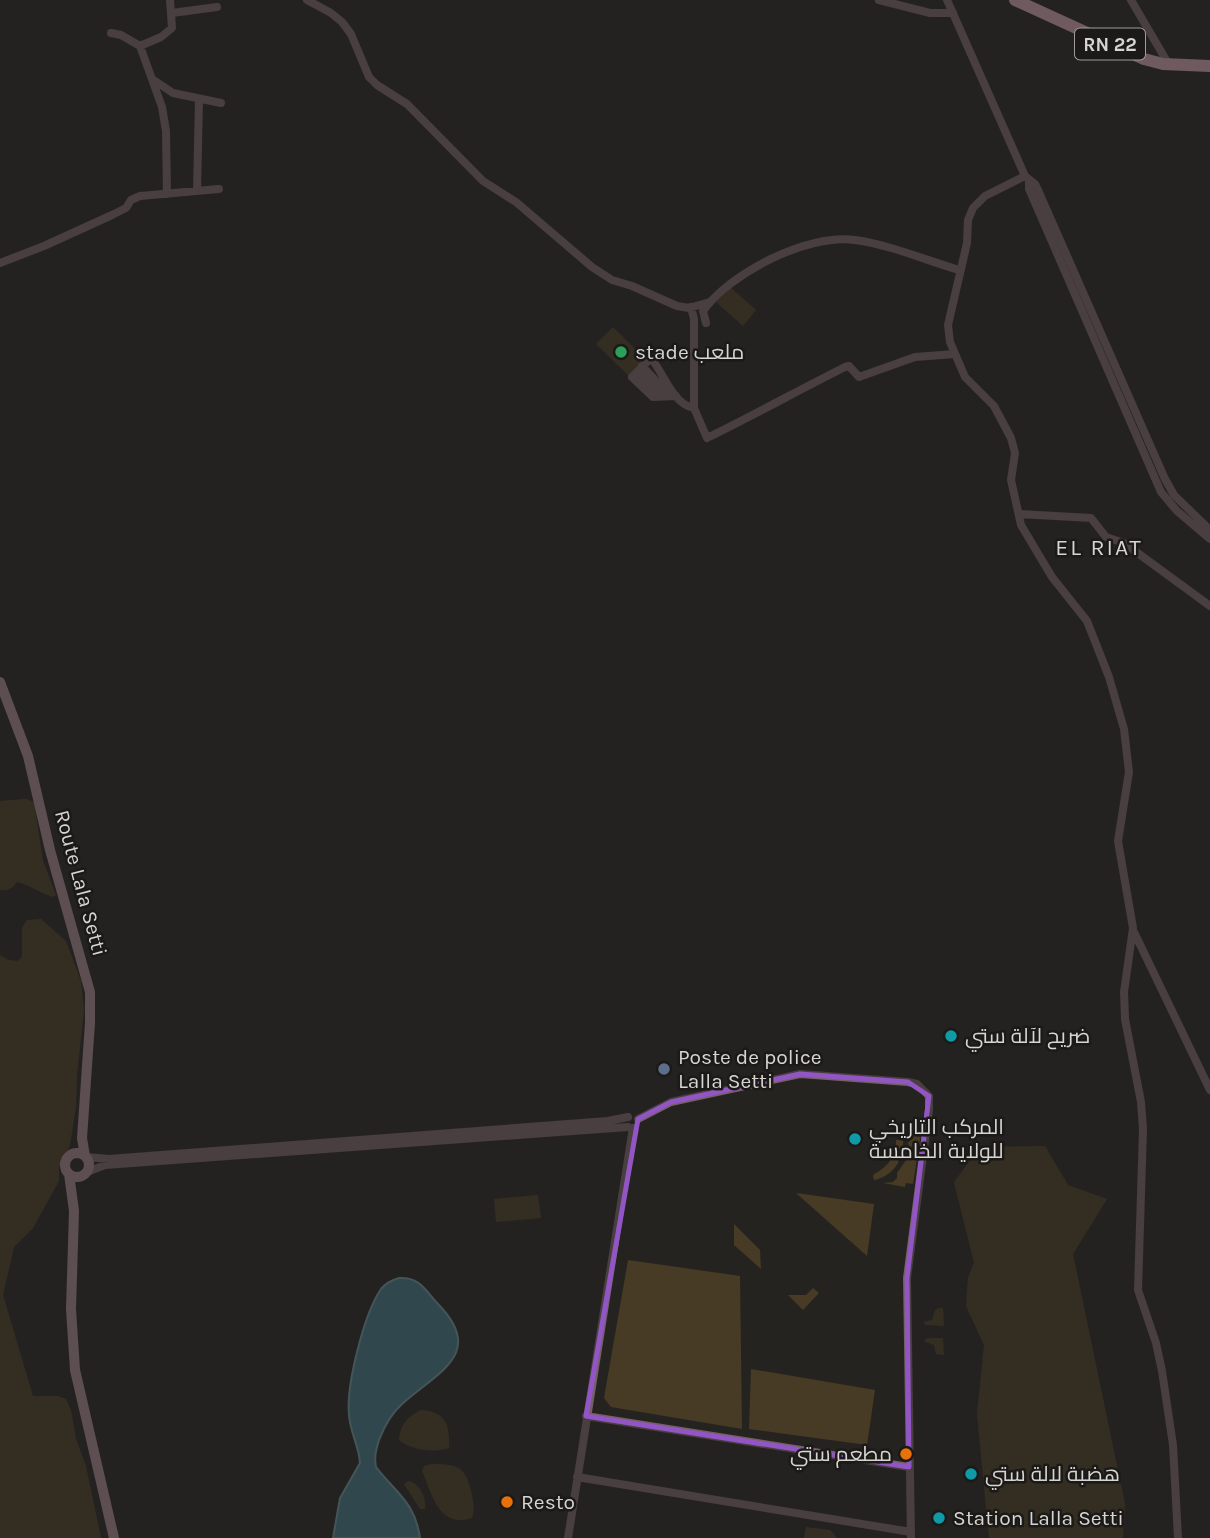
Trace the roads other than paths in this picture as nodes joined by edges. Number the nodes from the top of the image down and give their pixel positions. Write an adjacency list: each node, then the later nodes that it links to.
1 (170, 0): 8 (street)
2 (307, 0): 26 (street)
3 (879, 0): 9 (street)
4 (949, 0): 9 (street)
5 (1015, 0): 12 (main road, RN 22)
6 (1131, 0): 12 (street)
7 (217, 7): 8 (street)
8 (172, 13): 11 (street)
9 (953, 13): 19 (street)
10 (111, 33): 11 (street)
11 (140, 46): 14 (street)
12 (1169, 65): 13 (main road, RN 22)
13 (1210, 66)
14 (152, 79): 15 (street); 17 (street)
15 (173, 93): 16 (street); 17 (street)
16 (199, 99): 18 (street); 21 (street)
17 (160, 101): 22 (street)
18 (221, 103)
19 (1027, 178): 24 (street); 32 (street); 33 (street)
20 (219, 190): 21 (street)
21 (197, 191): 22 (street)
22 (167, 194): 23 (street)
23 (0, 263)
24 (959, 270): 25 (street); 28 (street)
25 (710, 302): 26 (street); 27 (street)
26 (691, 307): 30 (street)
27 (706, 323)
28 (955, 354): 30 (street); 31 (street)
29 (669, 396): 29 (street); 30 (street)
30 (694, 408)
31 (1019, 514): 34 (street); 36 (street)
32 (1210, 530)
33 (1210, 539)
34 (1210, 606)
35 (0, 682): 38 (main road, Route Lala Setti)
36 (1133, 928): 37 (street); 53 (street)
37 (1210, 1090)
38 (85, 1099): 42 (main road); 43 (main road)
39 (628, 1117): 40 (street); 41 (street); 43 (street)
40 (638, 1119): 41 (street); 48 (street)
41 (630, 1128): 44 (street); 47 (street)
42 (70, 1156): 43 (main road); 45 (main road)
43 (85, 1156): 44 (main road)
44 (86, 1173): 45 (main road); 46 (main road)
45 (69, 1174): 46 (main road)
46 (74, 1244): 51 (main road)
47 (586, 1416): 48 (street); 49 (street)
48 (909, 1467): 50 (street)
49 (577, 1477): 50 (street); 52 (street)
50 (911, 1535)
51 (114, 1538)
52 (568, 1538)
53 (1178, 1538)

